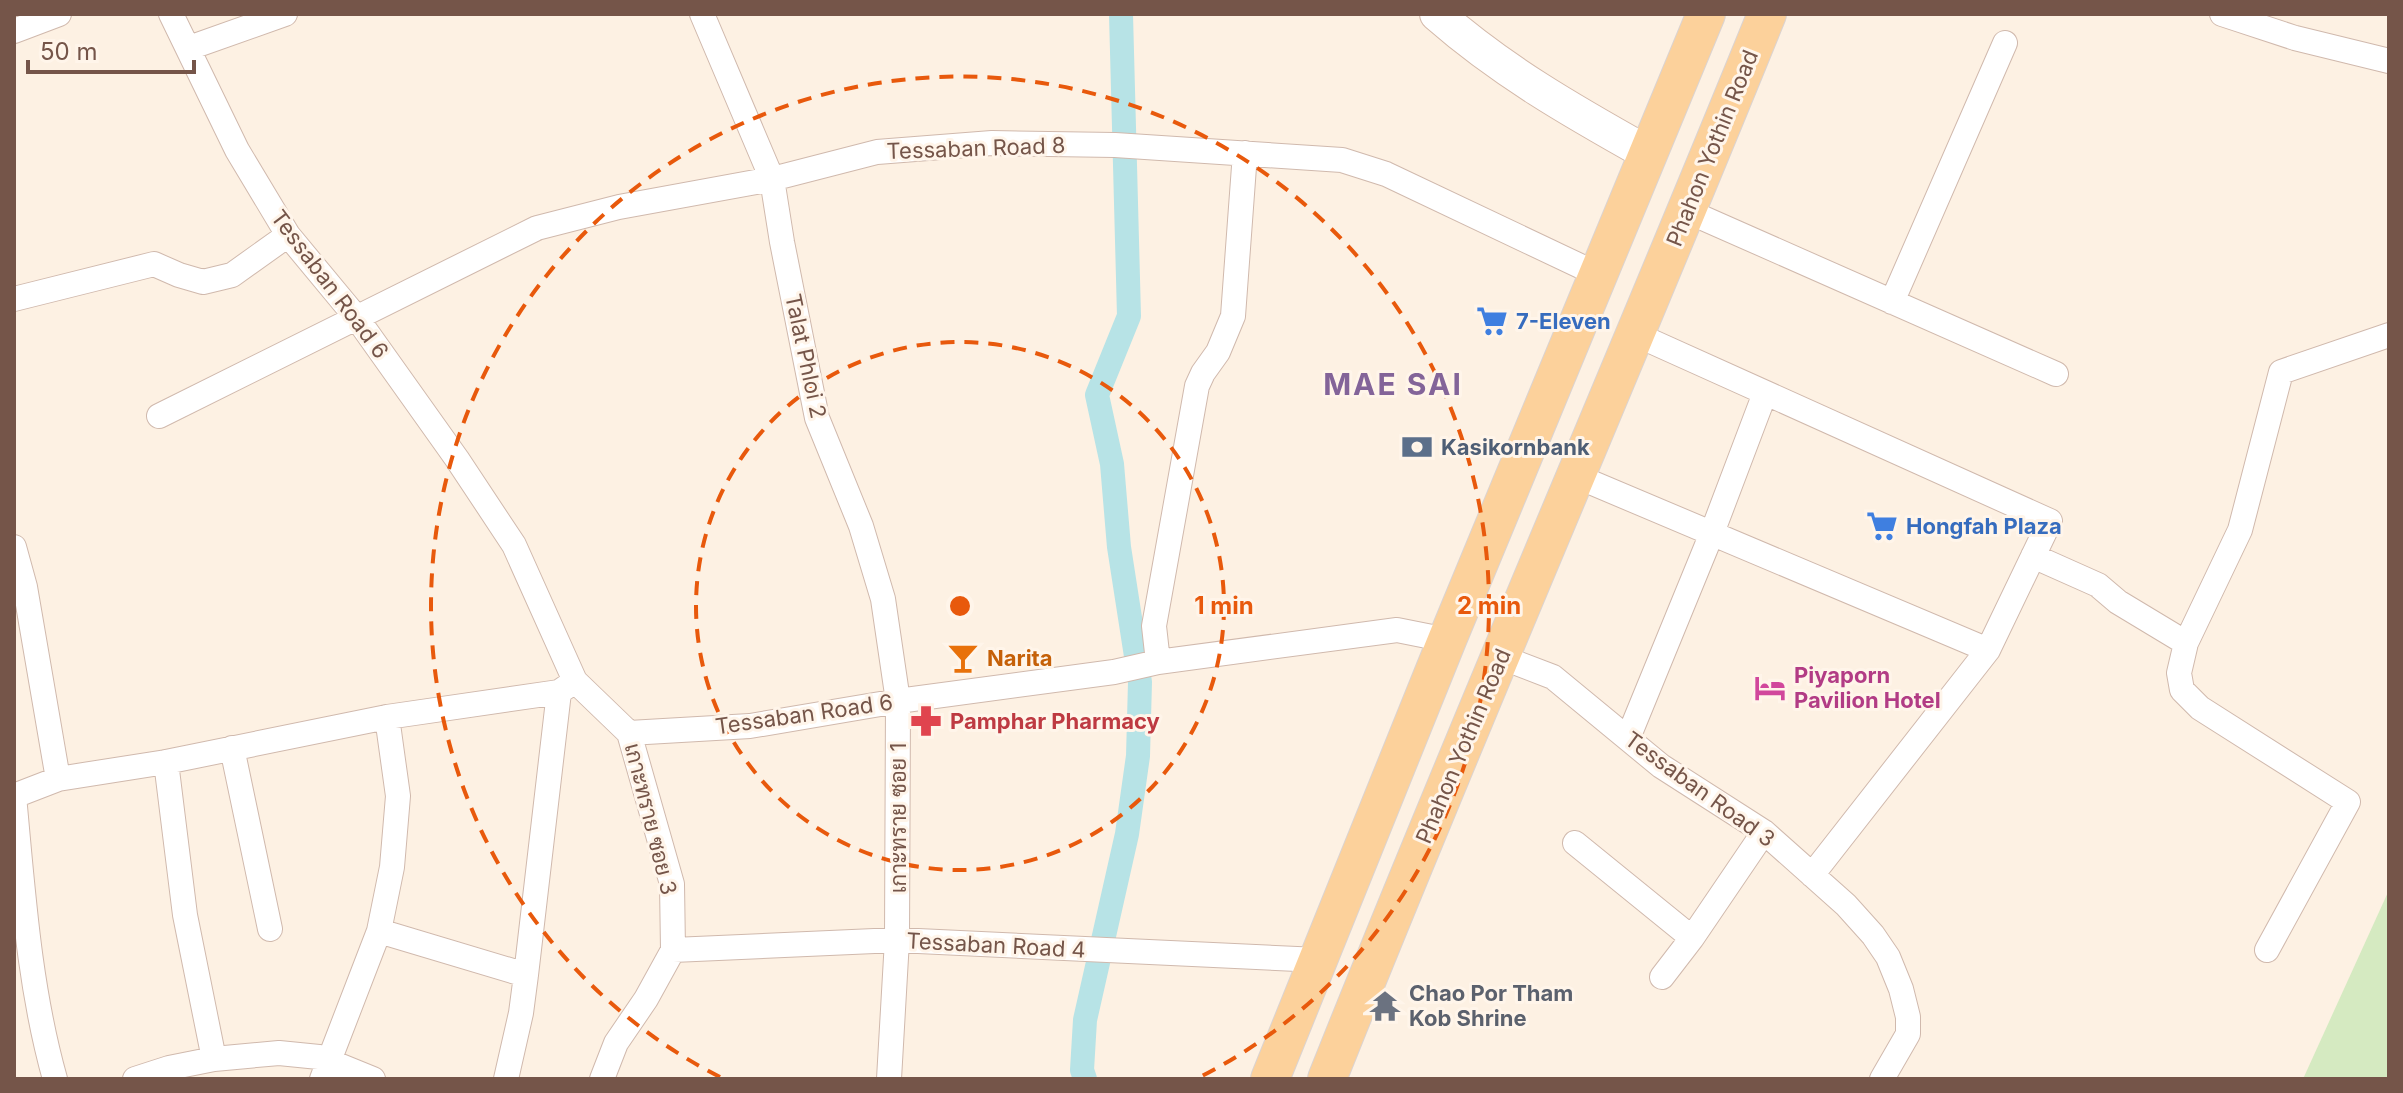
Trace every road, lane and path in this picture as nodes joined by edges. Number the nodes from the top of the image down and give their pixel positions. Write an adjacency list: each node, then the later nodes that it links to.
1 (59, 14): 9 (street)
2 (171, 14): 11 (street, Tessaban Road 6)
3 (285, 14): 11 (street)
4 (702, 14): 15 (street, Talat Phloi 2)
5 (1437, 14): 14 (street)
6 (1706, 14): 14 (main road)
7 (1767, 14): 16 (main road, Phahon Yothin Road)
8 (2222, 14): 12 (street)
9 (14, 31)
10 (2005, 43): 20 (street)
11 (189, 48): 17 (street, Tessaban Road 6)
12 (2389, 61)
13 (1245, 153): 15 (street, Tessaban Road 8); 18 (street, Tessaban Road 8); 35 (street)
14 (1647, 153): 18 (main road)
15 (772, 179): 21 (street, Tessaban Road 8); 37 (street, Talat Phloi 2)
16 (1687, 211): 20 (street); 22 (main road, Phahon Yothin Road)
17 (288, 235): 19 (street); 21 (street, Tessaban Road 6)
18 (1599, 275): 31 (main road)
19 (14, 299)
20 (1892, 302): 24 (street)
21 (356, 317): 26 (street, Tessaban Road 8); 36 (street, Tessaban Road 6)
22 (1635, 334): 25 (street); 27 (main road, Phahon Yothin Road)
23 (2389, 335): 32 (street)
24 (2056, 374)
25 (1765, 393): 28 (street); 30 (street)
26 (159, 416)
27 (1576, 476): 28 (street); 34 (main road, Phahon Yothin Road)
28 (1712, 533): 33 (street); 40 (street)
29 (14, 547): 43 (street)
30 (2033, 556): 32 (street); 33 (street)
31 (1447, 640): 35 (street, Tessaban Road 6); 48 (main road)
32 (2186, 643): 55 (street)
33 (1988, 650): 47 (street)
34 (1501, 657): 40 (street, Tessaban Road 3); 51 (main road, Phahon Yothin Road)
35 (1158, 662): 37 (street, Tessaban Road 6)
36 (567, 686): 38 (street); 39 (street, Tessaban Road 6); 57 (street)
37 (898, 701): 39 (street, Tessaban Road 6); 53 (street, เกาะทราย ซอย 1)
38 (387, 717): 41 (street); 50 (street)
39 (629, 733): 54 (street, เกาะทราย ซอย 3)
40 (1628, 738): 45 (street, Tessaban Road 3)
41 (232, 748): 42 (street); 49 (street)
42 (166, 762): 43 (street); 59 (street)
43 (58, 779): 44 (street)
44 (14, 796): 61 (street)
45 (1764, 832): 47 (street, Tessaban Road 3); 52 (street)
46 (1575, 843): 52 (street)
47 (1812, 875): 69 (street, Tessaban Road 3)
48 (1340, 910): 51 (main road); 56 (main road)
49 (270, 929)
50 (379, 931): 57 (street); 60 (street)
51 (1385, 932): 68 (main road, Phahon Yothin Road)
52 (1692, 938): 58 (street)
53 (897, 940): 54 (street, Tessaban Road 4); 56 (street, Tessaban Road 4); 66 (street, เกาะทราย ซอย 1)
54 (673, 950): 65 (street, เกาะทราย ซอย 3)
55 (2267, 950)
56 (1319, 960): 67 (main road)
57 (526, 975): 64 (street)
58 (1662, 977)
59 (214, 1059): 60 (street); 62 (street)
60 (326, 1069): 63 (street)
61 (55, 1079)
62 (135, 1079)
63 (373, 1079)
64 (506, 1079)
65 (602, 1079)
66 (889, 1079)
67 (1270, 1079)
68 (1327, 1079)
69 (1882, 1079)

